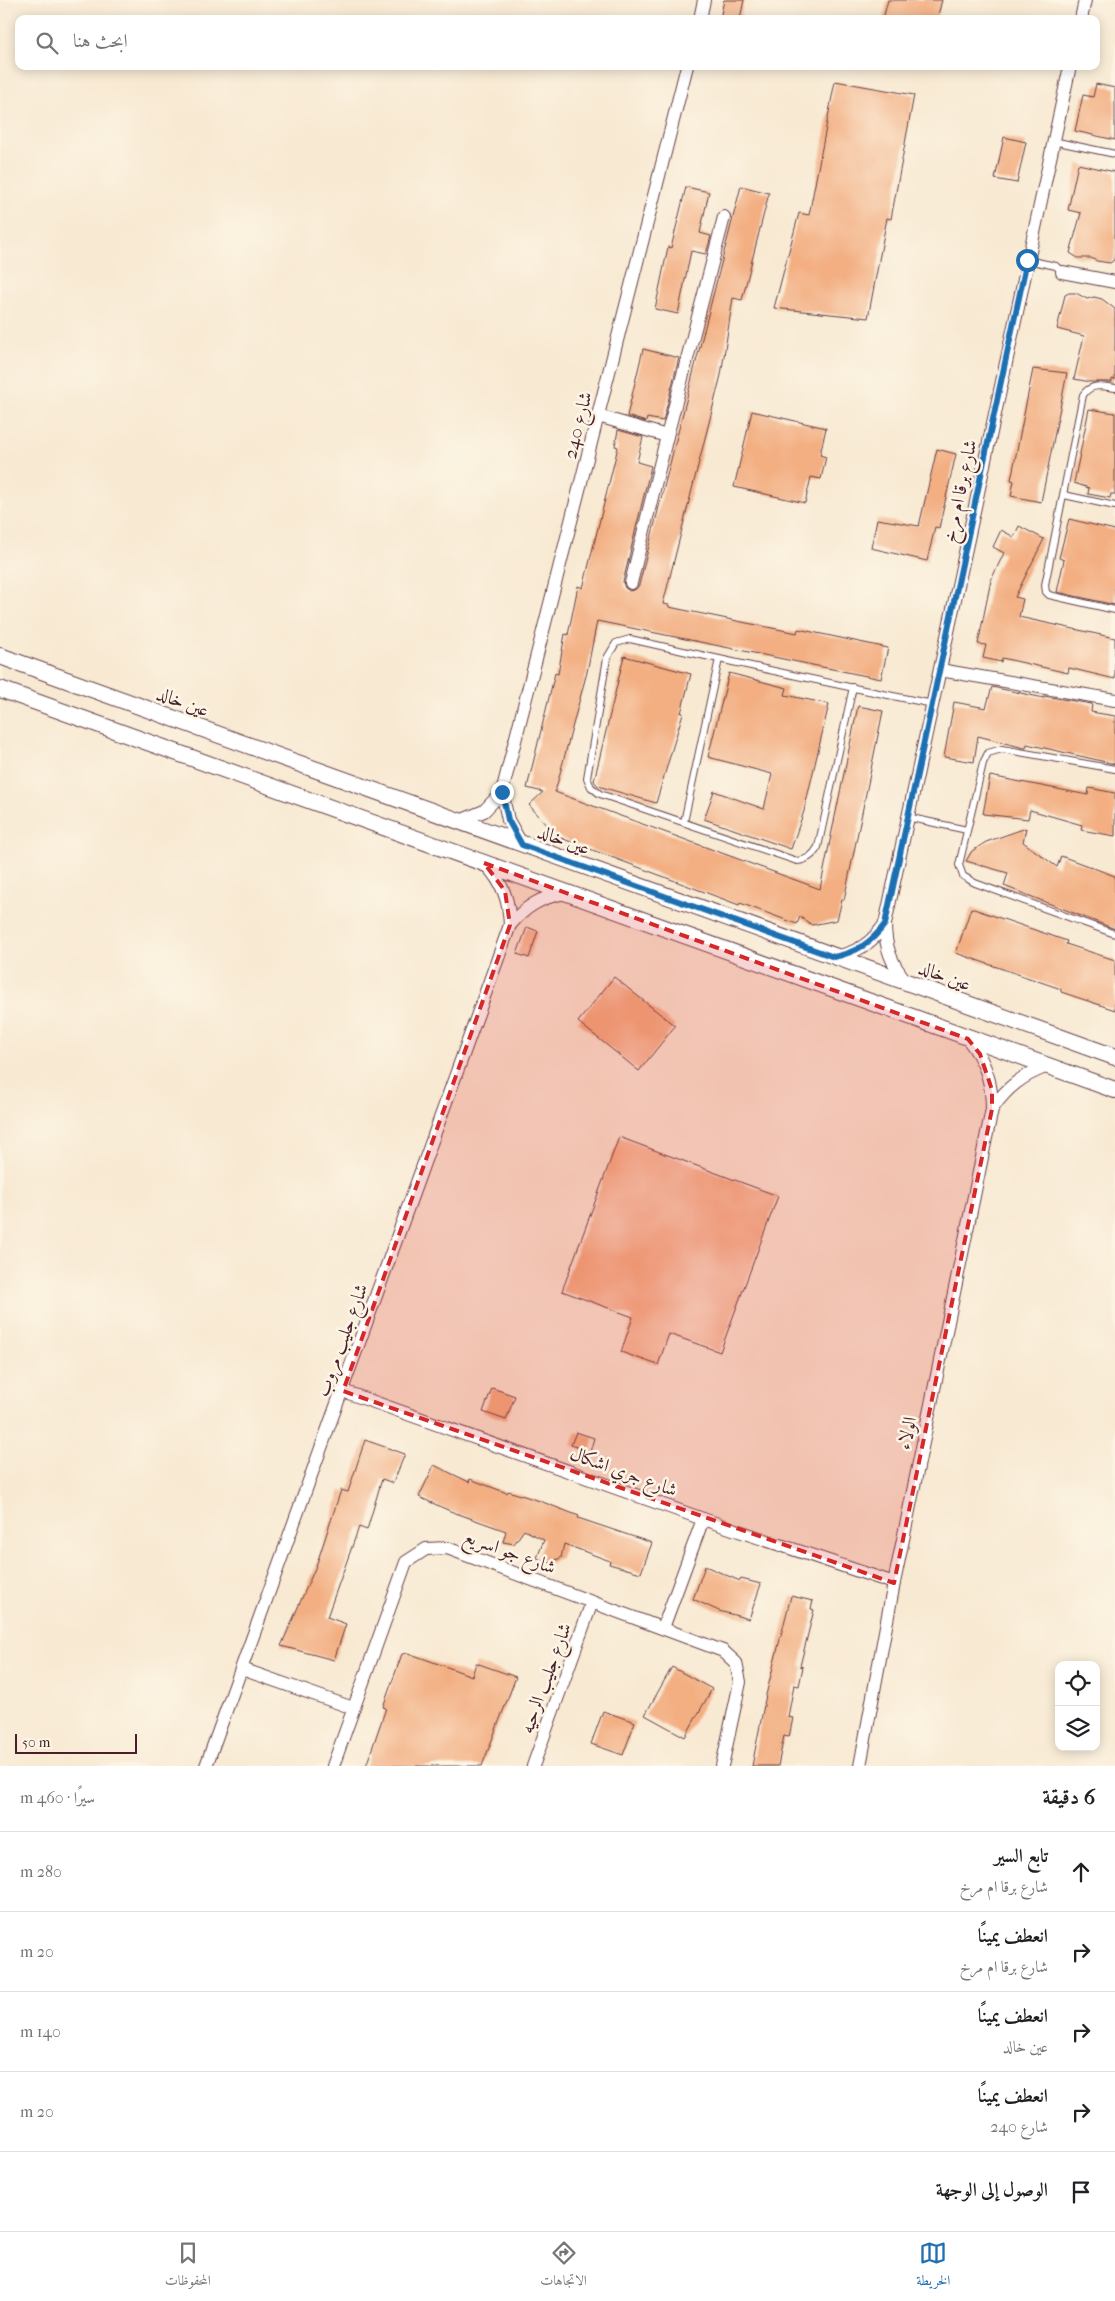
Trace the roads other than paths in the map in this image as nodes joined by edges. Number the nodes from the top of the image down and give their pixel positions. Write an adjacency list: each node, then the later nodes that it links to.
1 (704, 0): 3 (street)
2 (1085, 0): 4 (street)
3 (701, 15)
4 (1082, 15)
5 (687, 70): 14 (street, شارع 240)
6 (1069, 70): 7 (street, شارع برقا ام مرخ)
7 (1053, 141): 8 (lane); 10 (street, شارع برقا ام مرخ)
8 (1115, 154)
9 (724, 217): 15 (street)
10 (1027, 260): 11 (lane); 22 (street, شارع برقا ام مرخ)
11 (1062, 272): 12 (street)
12 (1115, 282)
13 (1115, 388): 16 (lane)
14 (598, 416): 15 (street); 28 (street, شارع 240)
15 (667, 436): 18 (street)
16 (1064, 495): 17 (lane); 19 (lane)
17 (1115, 506)
18 (631, 583)
19 (1115, 610)
20 (0, 656): 30 (street, عين خالد)
21 (719, 660): 23 (lane); 31 (lane); 31 (lane)
22 (940, 670): 25 (street); 26 (street, شارع برقا ام مرخ)
23 (853, 687): 26 (lane); 31 (lane)
24 (0, 689): 34 (street)
25 (1115, 700)
26 (933, 704): 29 (street, شارع برقا ام مرخ)
27 (1115, 769): 32 (lane)
28 (502, 792): 30 (street, شارع 240); 33 (street, شارع 240)
29 (907, 817): 32 (lane); 36 (street, شارع برقا ام مرخ)
30 (460, 821): 33 (street, عين خالد)
31 (684, 822)
32 (967, 830): 38 (lane)
33 (522, 845): 39 (street, عين خالد)
34 (484, 863): 35 (street); 37 (street, شارع جليب مروب)
35 (566, 892): 37 (street, شارع جليب مروب); 41 (street)
36 (885, 924): 39 (street, شارع برقا ام مرخ); 40 (street, شارع برقا ام مرخ)
37 (510, 925): 46 (street, شارع جليب مروب)
38 (1115, 934)
39 (834, 957): 40 (street, عين خالد)
40 (909, 983): 42 (street, عين خالد)
41 (968, 1039): 43 (street); 45 (street, الولاء)
42 (1115, 1057)
43 (1048, 1066): 44 (street); 45 (street, الولاء)
44 (1115, 1090)
45 (992, 1109): 48 (street, الولاء)
46 (343, 1390): 47 (street, شارع جري اشكال); 51 (street, شارع جليب مروب)
47 (703, 1519): 48 (street, شارع جري اشكال); 50 (street)
48 (894, 1583): 57 (street, الولاء)
49 (592, 1602): 50 (street, شارع جو اسريع); 52 (street, شارع جو اسريع); 55 (street, شارع جليب الرحيه)
50 (663, 1628): 56 (street, شارع جو اسريع)
51 (242, 1669): 52 (street); 53 (street, شارع جليب مروب)
52 (353, 1708): 54 (street, شارع جو اسريع)
53 (206, 1766)
54 (333, 1766)
55 (533, 1766)
56 (722, 1766)
57 (860, 1766)

